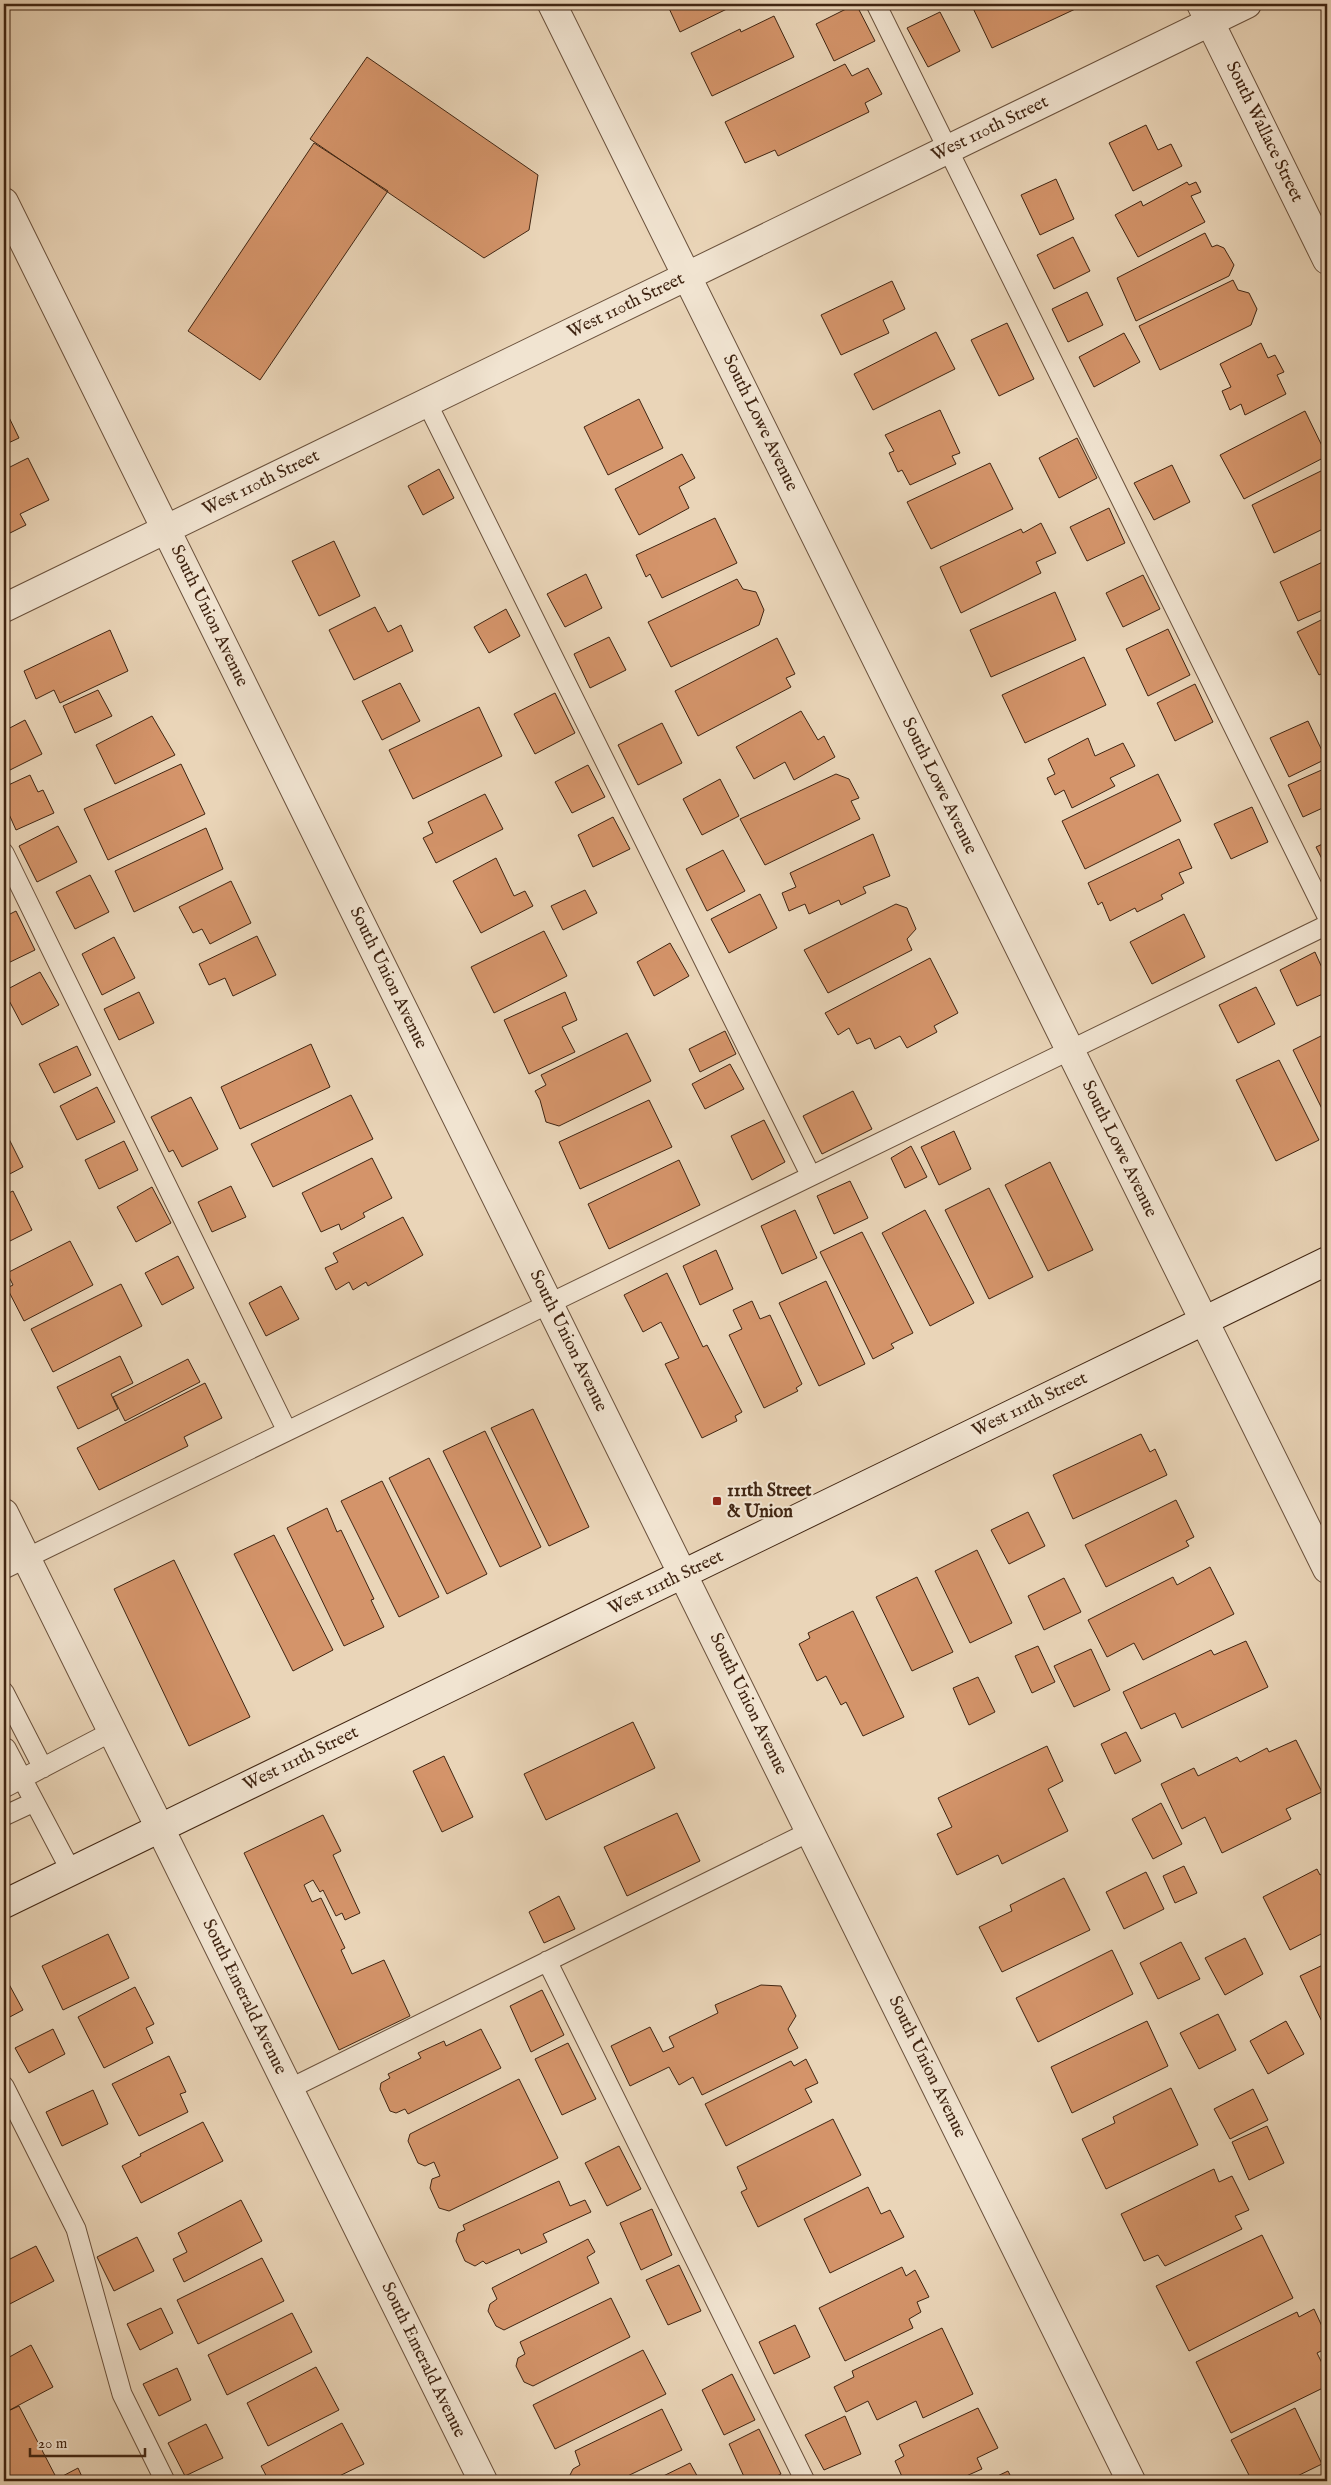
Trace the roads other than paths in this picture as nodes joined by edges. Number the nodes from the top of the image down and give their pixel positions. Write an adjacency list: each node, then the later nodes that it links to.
1 (552, 4): 8 (street, South Lowe Avenue)
2 (876, 4): 5 (lane)
3 (1247, 4): 4 (street, West 110th Street)
4 (1205, 13): 5 (street, West 110th Street); 7 (street, South Wallace Street)
5 (948, 150): 8 (street, West 110th Street); 13 (lane)
6 (4, 202): 10 (street, South Union Avenue)
7 (1327, 260)
8 (687, 276): 9 (street, West 110th Street); 15 (street, South Lowe Avenue)
9 (427, 403): 10 (street, West 110th Street); 16 (lane)
10 (166, 530): 11 (street, West 110th Street); 18 (street, South Union Avenue)
11 (4, 608)
12 (4, 853): 20 (lane)
13 (1327, 916)
14 (1327, 925): 15 (lane)
15 (1070, 1051): 16 (lane); 19 (street, South Lowe Avenue)
16 (811, 1176): 18 (lane)
17 (1327, 1261): 19 (street, West 111th Street)
18 (550, 1304): 20 (lane); 24 (street, South Union Avenue)
19 (1204, 1321): 23 (street, South Lowe Avenue); 24 (street, West 111th Street)
20 (287, 1431): 22 (lane)
21 (4, 1513): 22 (street, South Emerald Avenue)
22 (15, 1564): 26 (street, South Emerald Avenue)
23 (1327, 1569)
24 (684, 1574): 33 (street, West 111th Street); 34 (street, South Union Avenue)
25 (4, 1692): 28 (lane)
26 (111, 1732): 28 (lane); 33 (street, South Emerald Avenue)
27 (4, 1750): 29 (lane)
28 (43, 1768): 29 (lane)
29 (22, 1779): 30 (lane); 31 (lane)
30 (4, 1788)
31 (34, 1802): 32 (lane); 35 (lane)
32 (4, 1816)
33 (160, 1828): 35 (street, West 111th Street); 39 (street, South Emerald Avenue)
34 (811, 1831): 37 (lane); 43 (street, South Union Avenue)
35 (71, 1871): 36 (street, West 111th Street)
36 (4, 1904)
37 (547, 1961): 39 (lane); 42 (lane)
38 (4, 2086): 40 (lane)
39 (289, 2089): 41 (street, South Emerald Avenue)
40 (165, 2481)
41 (484, 2481)
42 (805, 2481)
43 (1132, 2481)

